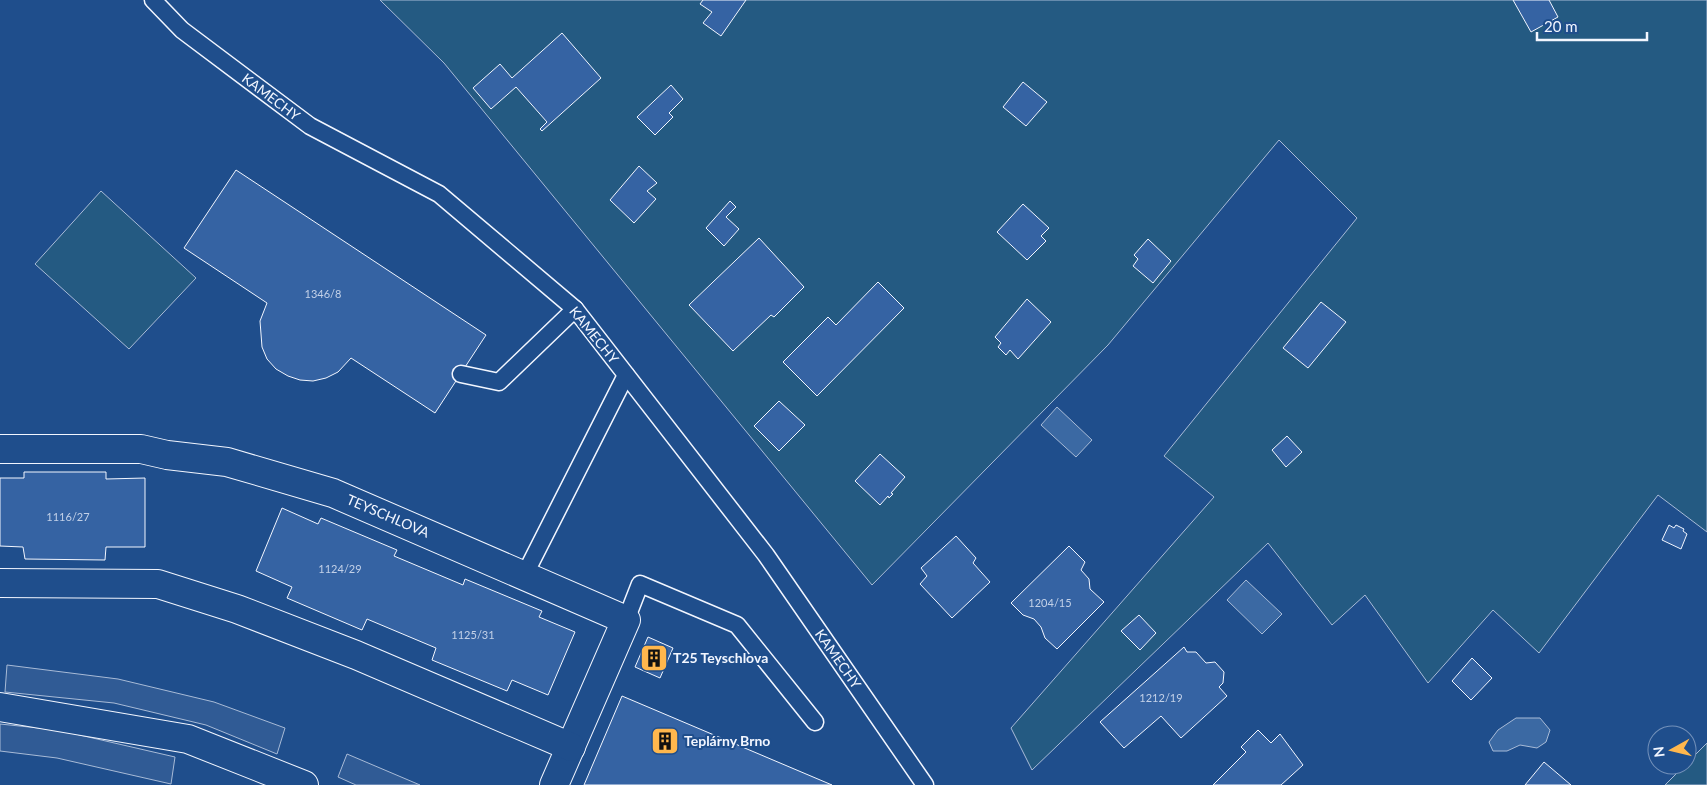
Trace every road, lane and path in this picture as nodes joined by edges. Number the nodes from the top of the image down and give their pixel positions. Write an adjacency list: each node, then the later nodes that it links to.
1 (153, 0): 2 (lane, KAMECHY)
2 (575, 308): 3 (lane); 4 (lane, KAMECHY)
3 (461, 374)
4 (626, 375): 6 (lane); 14 (lane, KAMECHY)
5 (0, 449): 6 (street, TEYSCHLOVA)
6 (524, 576): 8 (street, TEYSCHLOVA)
7 (0, 583): 11 (street)
8 (626, 620): 10 (lane); 11 (street)
9 (0, 707): 12 (street)
10 (815, 722)
11 (571, 747): 13 (street)
12 (304, 785)
13 (554, 785)
14 (925, 785)

